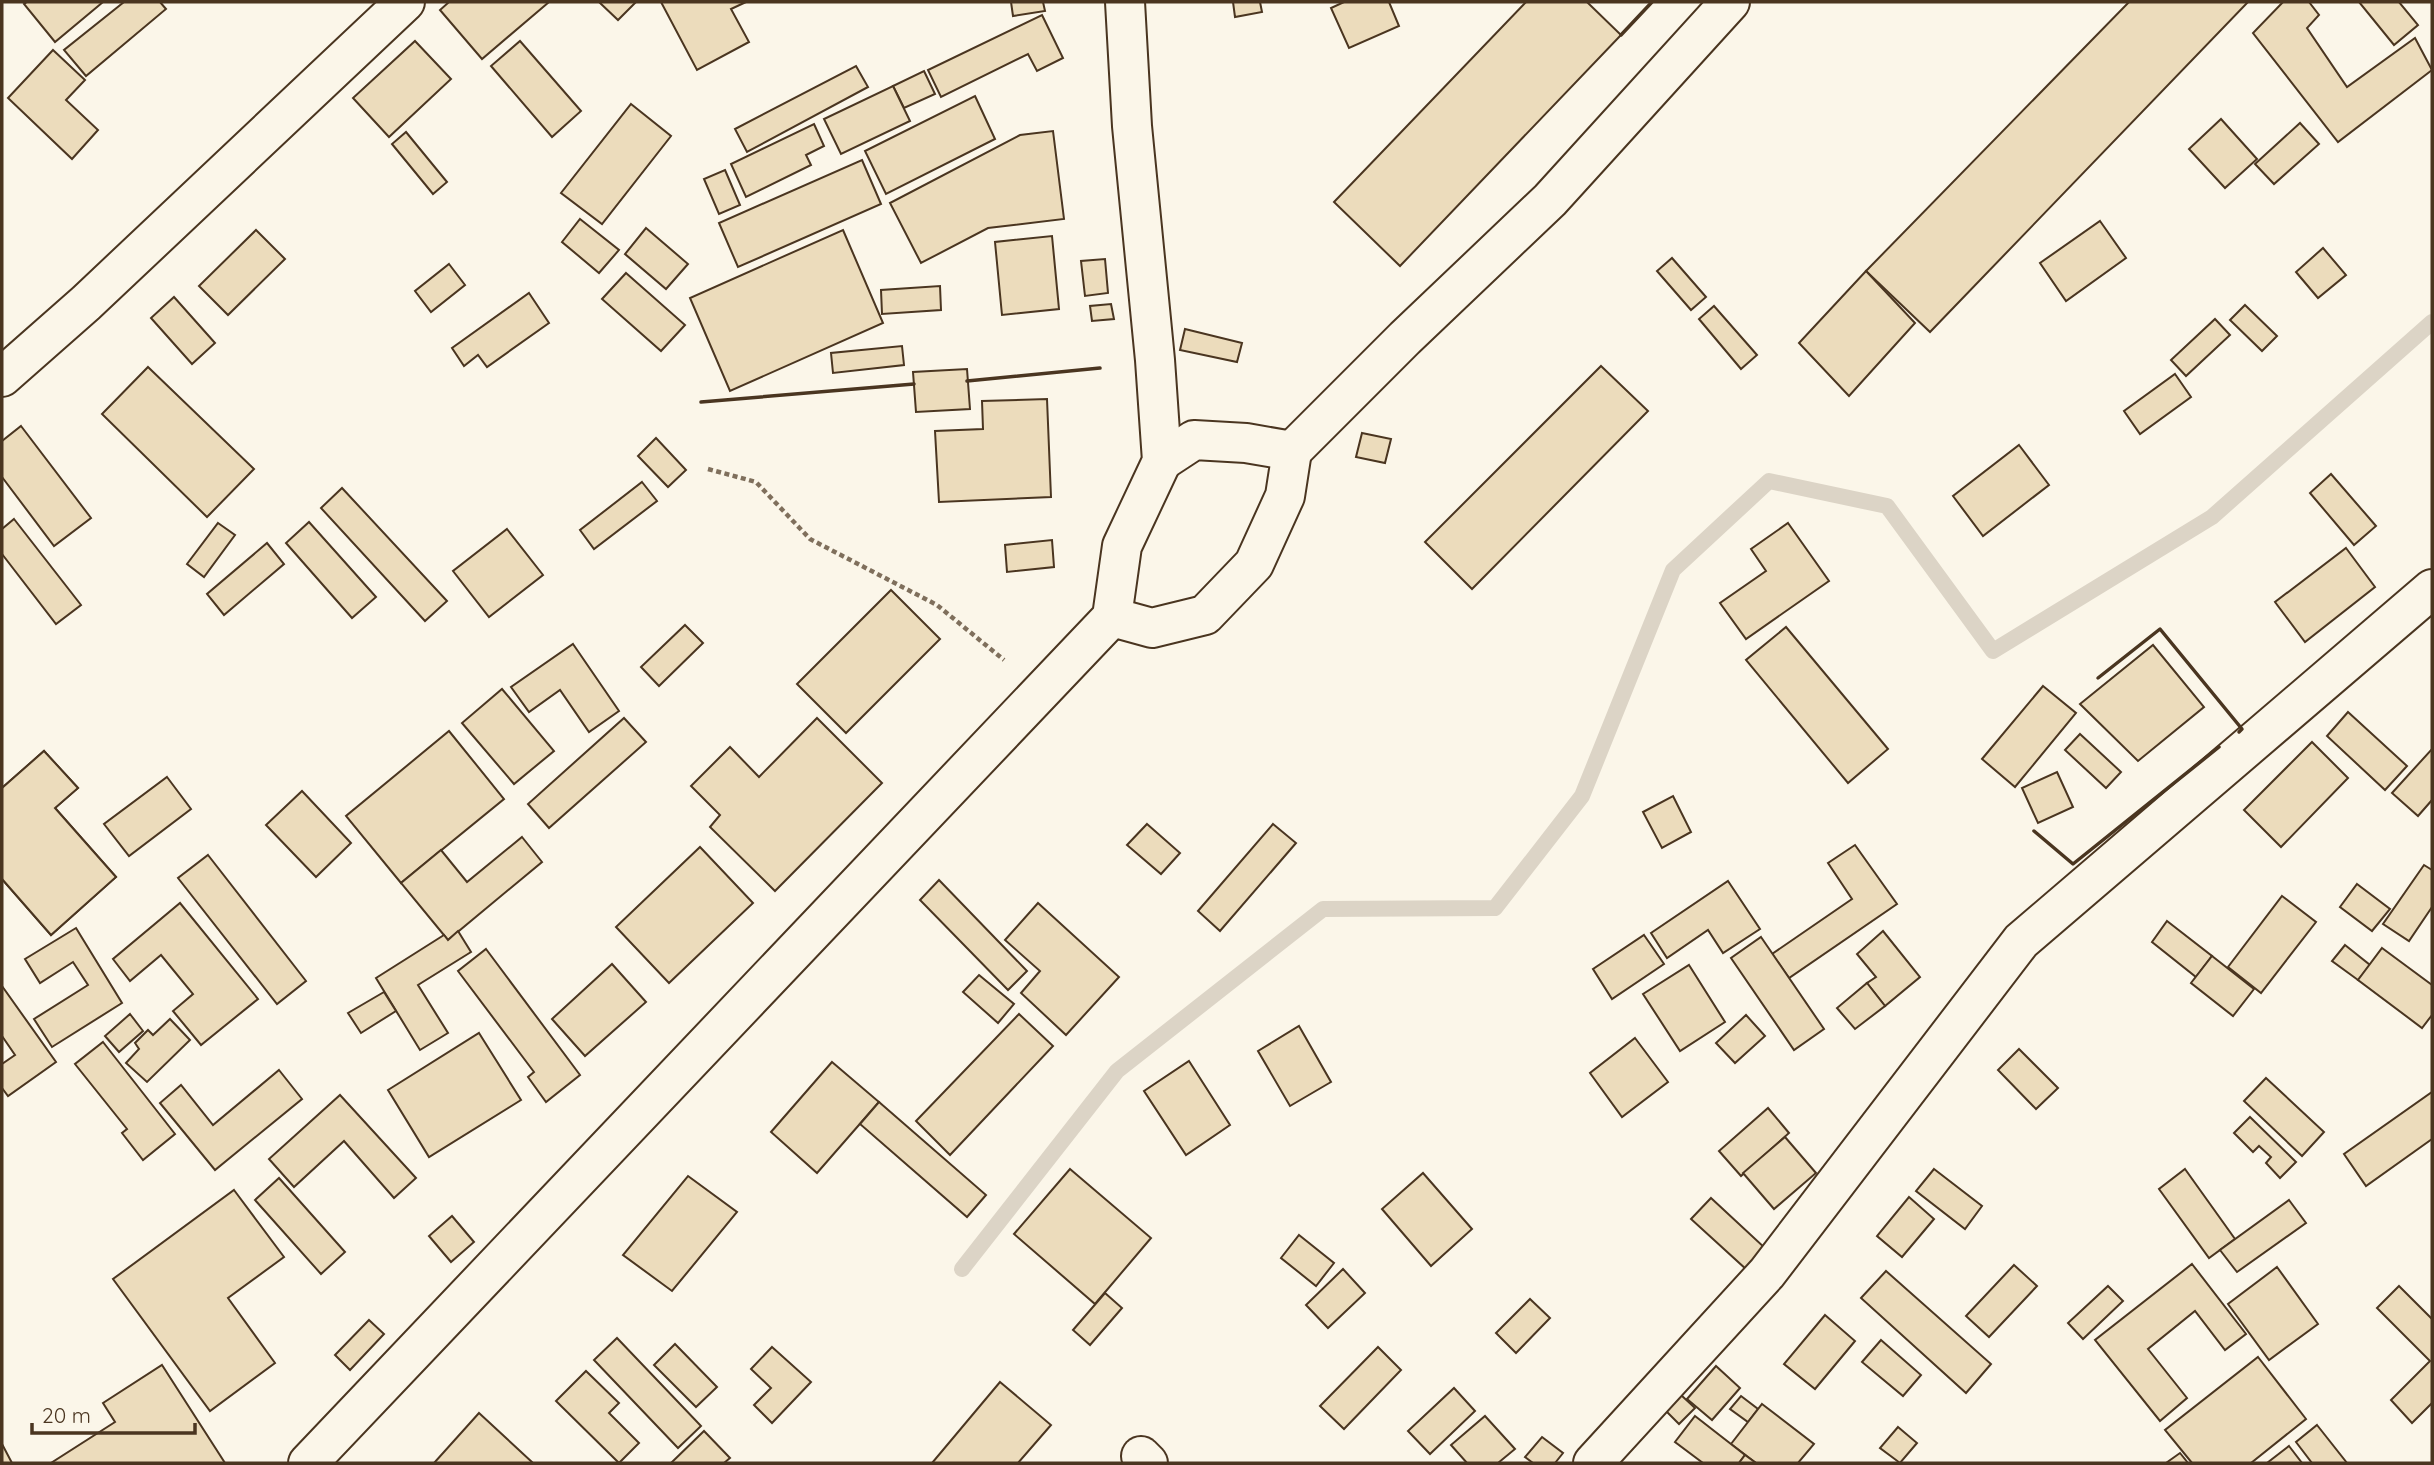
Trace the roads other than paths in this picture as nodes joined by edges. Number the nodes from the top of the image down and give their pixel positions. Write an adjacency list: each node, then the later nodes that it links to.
1 (405, 2): 4 (street)
2 (1125, 2): 6 (street)
3 (1730, 2): 5 (street)
4 (2, 377)
5 (1292, 451): 6 (street); 8 (street)
6 (1162, 461): 8 (street)
7 (2432, 589): 10 (street)
8 (1112, 617): 9 (street)
9 (308, 1463)
10 (1593, 1463)

